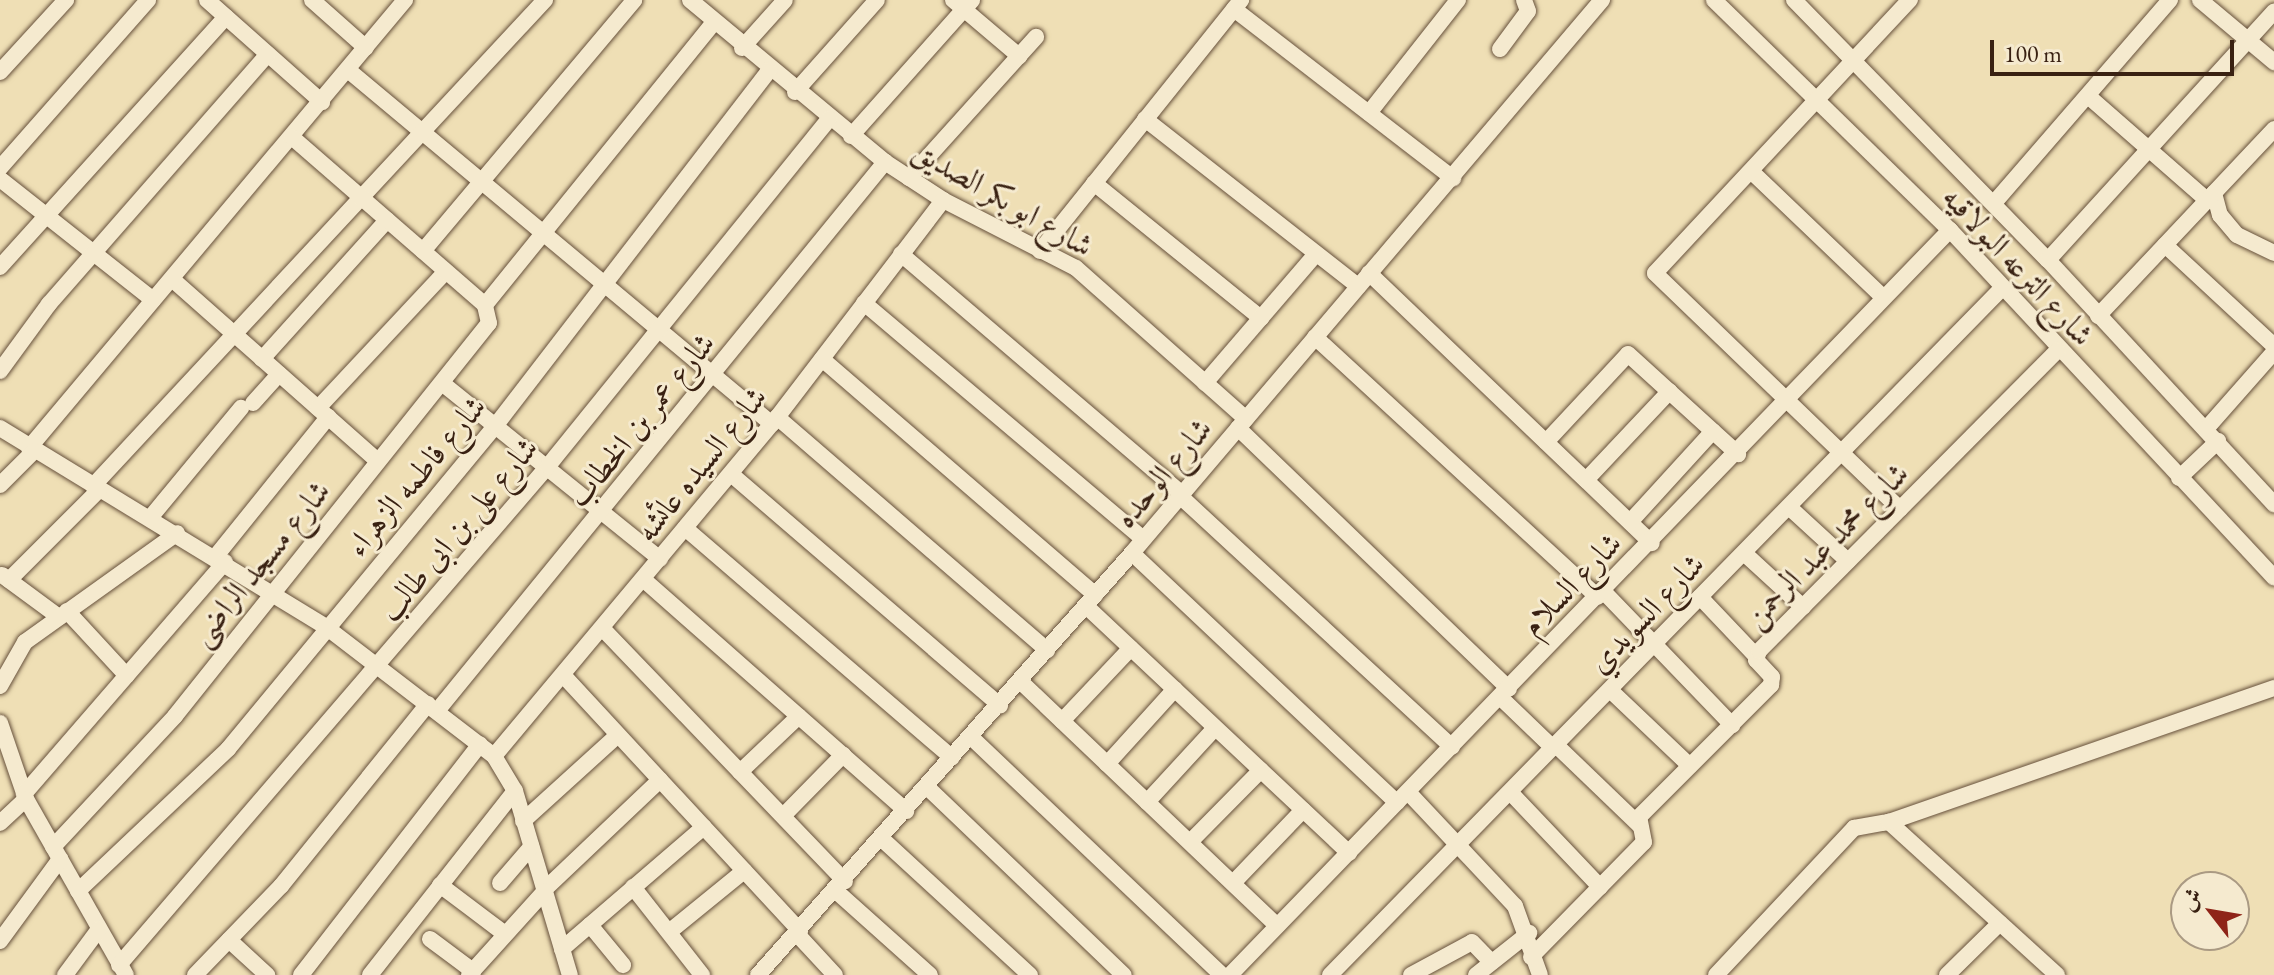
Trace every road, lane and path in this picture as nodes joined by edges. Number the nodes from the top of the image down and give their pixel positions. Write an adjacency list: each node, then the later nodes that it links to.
1 (66, 0): 35 (street)
2 (148, 0): 49 (street)
3 (207, 0): 22 (street)
4 (312, 0): 26 (street)
5 (405, 0): 26 (street)
6 (545, 0): 44 (street)
7 (634, 0): 54 (street)
8 (690, 0): 23 (street, شارع ابو بكر الصديق)
9 (785, 0): 27 (street)
10 (877, 0): 36 (street)
11 (1458, 0): 40 (street)
12 (1524, 0): 28 (street)
13 (1602, 0): 52 (street, شارع الوحده)
14 (1714, 0): 38 (street, شارع الترعه البولاقيه)
15 (1794, 0): 31 (street, شارع الترعه البولاقيه)
16 (1910, 0): 31 (street)
17 (2170, 0): 37 (street)
18 (2200, 0): 25 (street)
19 (963, 3): 30 (street); 45 (street)
20 (1238, 5): 40 (street); 42 (street)
21 (2274, 12): 25 (street)
22 (226, 17): 29 (street); 60 (street)
23 (714, 22): 27 (street, شارع ابو بكر الصديق); 63 (street)
24 (1036, 37): 30 (street)
25 (2247, 42): 32 (street); 47 (street)
26 (366, 48): 33 (street)
27 (742, 48): 34 (street, شارع ابو بكر الصديق)
28 (1500, 49)
29 (268, 54): 39 (street); 67 (street)
30 (1019, 56): 51 (street)
31 (1856, 59): 38 (street); 59 (street, شارع الترعه البولاقيه)
32 (2274, 62)
33 (348, 70): 39 (street); 44 (street)
34 (769, 71): 36 (street, شارع ابو بكر الصديق); 76 (street, شارع فاطمه الزهراء)
35 (0, 72)
36 (795, 92): 41 (street, شارع ابو بكر الصديق)
37 (2088, 96): 47 (street); 59 (street)
38 (1819, 97): 50 (street); 62 (street, شارع الترعه البولاقيه)
39 (322, 102): 46 (street)
40 (1369, 113): 52 (street)
41 (829, 119): 45 (street, شارع ابو بكر الصديق); 84 (street, شارع على بن ابى طالب)
42 (1145, 119): 55 (street); 70 (street)
43 (2274, 129): 57 (street)
44 (421, 132): 54 (street); 56 (street)
45 (851, 136): 48 (street, شارع ابو بكر الصديق)
46 (292, 137): 56 (street); 74 (street)
47 (2146, 150): 57 (street); 71 (street)
48 (885, 162): 51 (street, شارع ابو بكر الصديق); 94 (street, شارع عمر بن الخطاب)
49 (0, 168)
50 (1752, 172): 78 (street); 98 (street)
51 (909, 178): 58 (street, شارع ابو بكر الصديق)
52 (1453, 178): 75 (street, شارع الوحده)
53 (0, 179): 60 (street)
54 (481, 182): 63 (street); 65 (street)
55 (1094, 183): 66 (street); 83 (street)
56 (360, 197): 61 (street); 85 (street)
57 (2211, 197): 64 (street); 68 (street)
58 (943, 200): 66 (street, شارع ابو بكر الصديق); 69 (street, شارع السيده عائشه)
59 (1994, 203): 71 (street, شارع الترعه البولاقيه)
60 (42, 214): 67 (street); 72 (street)
61 (387, 220): 65 (street); 90 (street)
62 (1950, 230): 77 (street, شارع الترعه البولاقيه); 78 (street, شارع السلام)
63 (543, 234): 76 (street); 81 (street)
64 (2165, 245): 82 (street); 87 (street)
65 (423, 251): 73 (street)
66 (1040, 251): 96 (street, شارع ابو بكر الصديق)
67 (93, 253): 79 (street); 92 (street)
68 (2274, 253)
69 (901, 254): 80 (street, شارع السيده عائشه); 117 (street)
70 (1316, 254): 75 (street); 83 (street)
71 (2048, 260): 82 (street, شارع الترعه البولاقيه)
72 (0, 267)
73 (446, 271): 81 (street); 99 (street)
74 (172, 279): 79 (street); 85 (street)
75 (1364, 280): 86 (street, شارع الوحده); 106 (street)
76 (603, 285): 84 (street); 102 (street, شارع فاطمه الزهراء)
77 (2002, 288): 88 (street, شارع الترعه البولاقيه); 109 (street, شارع السويدي)
78 (1883, 297): 98 (street, شارع السلام)
79 (153, 300): 107 (street)
80 (864, 303): 91 (street, شارع السيده عائشه); 126 (street)
81 (485, 305): 95 (street, شارع مسجد الراضى)
82 (2098, 316): 105 (street, شارع الترعه البولاقيه)
83 (1261, 318): 96 (street)
84 (658, 331): 94 (street); 111 (street, شارع على بن ابى طالب)
85 (231, 332): 90 (street); 116 (street)
86 (1315, 337): 101 (street, شارع الوحده); 137 (street)
87 (2274, 346)
88 (2057, 351): 113 (street, شارع الترعه البولاقيه); 120 (street, شارع محمد عبد الرحمن)
89 (2274, 352): 105 (street)
90 (262, 359): 93 (street)
91 (822, 359): 100 (street, شارع السيده عائشه); 139 (street)
92 (0, 371)
93 (279, 374): 99 (street); 122 (street)
94 (712, 377): 100 (street); 121 (street, شارع عمر بن الخطاب)
95 (442, 383): 102 (street); 110 (street, شارع مسجد الراضى)
96 (1205, 383): 101 (street, شارع ابو بكر الصديق)
97 (1670, 391): 104 (street); 106 (street); 114 (street)
98 (1784, 400): 108 (street, شارع السلام); 109 (street)
99 (323, 413): 110 (street); 130 (street)
100 (775, 420): 112 (street, شارع السيده عائشه); 146 (street)
101 (1242, 424): 117 (street, شارع الوحده); 157 (street, شارع ابو بكر الصديق)
102 (496, 425): 111 (street); 142 (street, شارع فاطمه الزهراء)
103 (0, 428): 107 (street)
104 (1713, 431): 108 (street); 123 (street)
105 (2212, 435): 113 (street); 118 (street, شارع الترعه البولاقيه)
106 (1546, 442): 114 (street)
107 (31, 449): 115 (street); 116 (street)
108 (1738, 454): 127 (street, شارع السلام)
109 (1841, 454): 119 (street, شارع السويدي); 120 (street)
110 (378, 461): 136 (street, شارع مسجد الراضى)
111 (548, 466): 121 (street); 149 (street, شارع على بن ابى طالب)
112 (731, 474): 124 (street, شارع السيده عائشه); 158 (street)
113 (2179, 478): 134 (street, شارع الترعه البولاقيه)
114 (1586, 480): 123 (street)
115 (0, 485)
116 (96, 488): 122 (street); 133 (street)
117 (1181, 495): 126 (street, شارع الوحده); 170 (street)
118 (2274, 504)
119 (1789, 507): 129 (street, شارع السويدي); 132 (street)
120 (1900, 509): 132 (street, شارع محمد عبد الرحمن)
121 (604, 512): 131 (street); 159 (street, شارع عمر بن الخطاب)
122 (150, 518): 125 (street)
123 (1630, 522): 127 (street)
124 (685, 528): 131 (street, شارع السيده عائشه); 173 (street)
125 (177, 533): 130 (street); 141 (street)
126 (1143, 539): 128 (street, شارع الوحده)
127 (1652, 543): 137 (street, شارع السلام)
128 (1132, 553): 139 (street, شارع الوحده); 183 (street)
129 (1744, 553): 138 (street, شارع السويدي); 140 (street)
130 (221, 559): 136 (street); 151 (street)
131 (660, 559): 135 (street, شارع السيده عائشه)
132 (1848, 561): 140 (street, شارع محمد عبد الرحمن)
133 (4, 577): 141 (street)
134 (2274, 577)
135 (643, 579): 143 (street, شارع السيده عائشه); 160 (street)
136 (272, 592): 142 (street); 197 (street, شارع مسجد الراضى)
137 (1601, 594): 144 (street); 157 (street, شارع السلام)
138 (1700, 597): 144 (street, شارع السويدي); 147 (street)
139 (1090, 600): 145 (street); 146 (street, شارع الوحده)
140 (1803, 607): 147 (street, شارع محمد عبد الرحمن)
141 (63, 614): 148 (street); 151 (street)
142 (326, 627): 149 (street); 207 (street, شارع فاطمه الزهراء)
143 (602, 628): 150 (street, شارع السيده عائشه); 177 (street)
144 (1655, 644): 156 (street, شارع السويدي); 163 (street)
145 (1131, 648): 155 (street); 161 (street)
146 (1047, 650): 152 (street, شارع الوحده)
147 (1756, 656): 163 (street, شارع محمد عبد الرحمن)
148 (3, 665): 153 (street)
149 (379, 667): 159 (street); 223 (street, شارع على بن ابى طالب)
150 (563, 675): 165 (street); 172 (street, شارع السيده عائشه)
151 (127, 676): 182 (street)
152 (1020, 681): 158 (street, شارع الوحده); 161 (street)
153 (0, 686)
154 (2274, 688): 190 (street)
155 (1175, 689): 164 (street); 174 (street)
156 (1610, 690): 169 (street, شارع السويدي); 175 (street)
157 (1504, 693): 169 (street, شارع ابو بكر الصديق); 170 (street, شارع السلام)
158 (1000, 705): 166 (street, شارع الوحده)
159 (432, 708): 168 (street); 217 (street, شارع عمر بن الخطاب)
160 (799, 716): 171 (street); 177 (street)
161 (1062, 721): 174 (street)
162 (0, 723): 167 (street)
163 (1732, 725): 175 (street, شارع محمد عبد الرحمن)
164 (1215, 728): 176 (street); 184 (street)
165 (618, 735): 178 (street); 189 (street)
166 (971, 737): 173 (street, شارع الوحده); 238 (street)
167 (4, 741): 182 (street)
168 (480, 744): 172 (street); 229 (street)
169 (1555, 746): 181 (street, شارع السويدي); 191 (street, شارع ابو بكر الصديق)
170 (1452, 747): 183 (street, شارع السلام)
171 (843, 755): 186 (street); 188 (street)
172 (494, 756): 180 (street)
173 (952, 758): 179 (street, شارع الوحده)
174 (1107, 764): 184 (street)
175 (1690, 766): 191 (street, شارع محمد عبد الرحمن)
176 (1261, 770): 185 (street); 194 (street)
177 (740, 772): 188 (street)
178 (660, 780): 192 (street); 206 (street)
179 (927, 787): 186 (street, شارع الوحده); 237 (street)
180 (515, 791): 189 (street); 202 (street)
181 (1510, 792): 195 (street, شارع السويدي); 205 (street)
182 (25, 797): 187 (street); 197 (street)
183 (1403, 798): 195 (street); 198 (street, شارع السلام)
184 (1147, 802): 194 (street)
185 (1303, 810): 198 (street); 201 (street)
186 (906, 811): 193 (street, شارع الوحده)
187 (3, 815)
188 (783, 816): 203 (street)
189 (523, 821): 196 (street)
190 (1889, 822): 208 (street); 244 (street)
191 (1639, 825): 205 (street, شارع محمد عبد الرحمن)
192 (704, 827): 199 (street); 204 (street)
193 (882, 839): 203 (street, شارع الوحده); 236 (street)
194 (1190, 842): 201 (street)
195 (1459, 844): 214 (street); 240 (street, شارع السويدي)
196 (531, 847): 200 (street); 206 (street)
197 (56, 853): 207 (street); 218 (street, شارع مسجد الراضى)
198 (1349, 853): 210 (street, شارع السلام)
199 (744, 871): 212 (street); 213 (street)
200 (500, 883)
201 (1233, 883): 210 (street)
202 (440, 885): 215 (street); 230 (street)
203 (840, 886): 213 (street, شارع الوحده); 235 (street)
204 (633, 887): 209 (street); 212 (street)
205 (1600, 887): 219 (street, شارع محمد عبد الرحمن)
206 (544, 890): 215 (street); 220 (street)
207 (78, 891): 211 (street)
208 (2000, 923): 245 (street); 246 (street)
209 (590, 925): 220 (street); 222 (street)
210 (1277, 926): 239 (street, شارع السلام)
211 (99, 929): 223 (street); 226 (street)
212 (669, 932): 224 (street)
213 (799, 933): 233 (street, شارع الوحده); 234 (street)
214 (1529, 933): 219 (street); 221 (street)
215 (505, 934): 225 (street)
216 (430, 939): 225 (street)
217 (229, 940): 227 (street, شارع عمر بن الخطاب); 228 (street)
218 (0, 941)
219 (1531, 957): 243 (street)
220 (566, 961): 231 (street)
221 (1491, 962): 241 (street); 242 (street)
222 (623, 965)
223 (122, 970)
224 (699, 970): 232 (street)
225 (475, 972)
226 (65, 975)
227 (195, 975)
228 (267, 975)
229 (301, 975)
230 (370, 975)
231 (551, 975)
232 (678, 975)
233 (758, 975)
234 (835, 975)
235 (930, 975)
236 (1030, 975)
237 (1124, 975)
238 (1222, 975)
239 (1230, 975)
240 (1330, 975)
241 (1411, 975)
242 (1476, 975)
243 (1540, 975)
244 (1716, 975)
245 (1947, 975)
246 (2057, 975)

